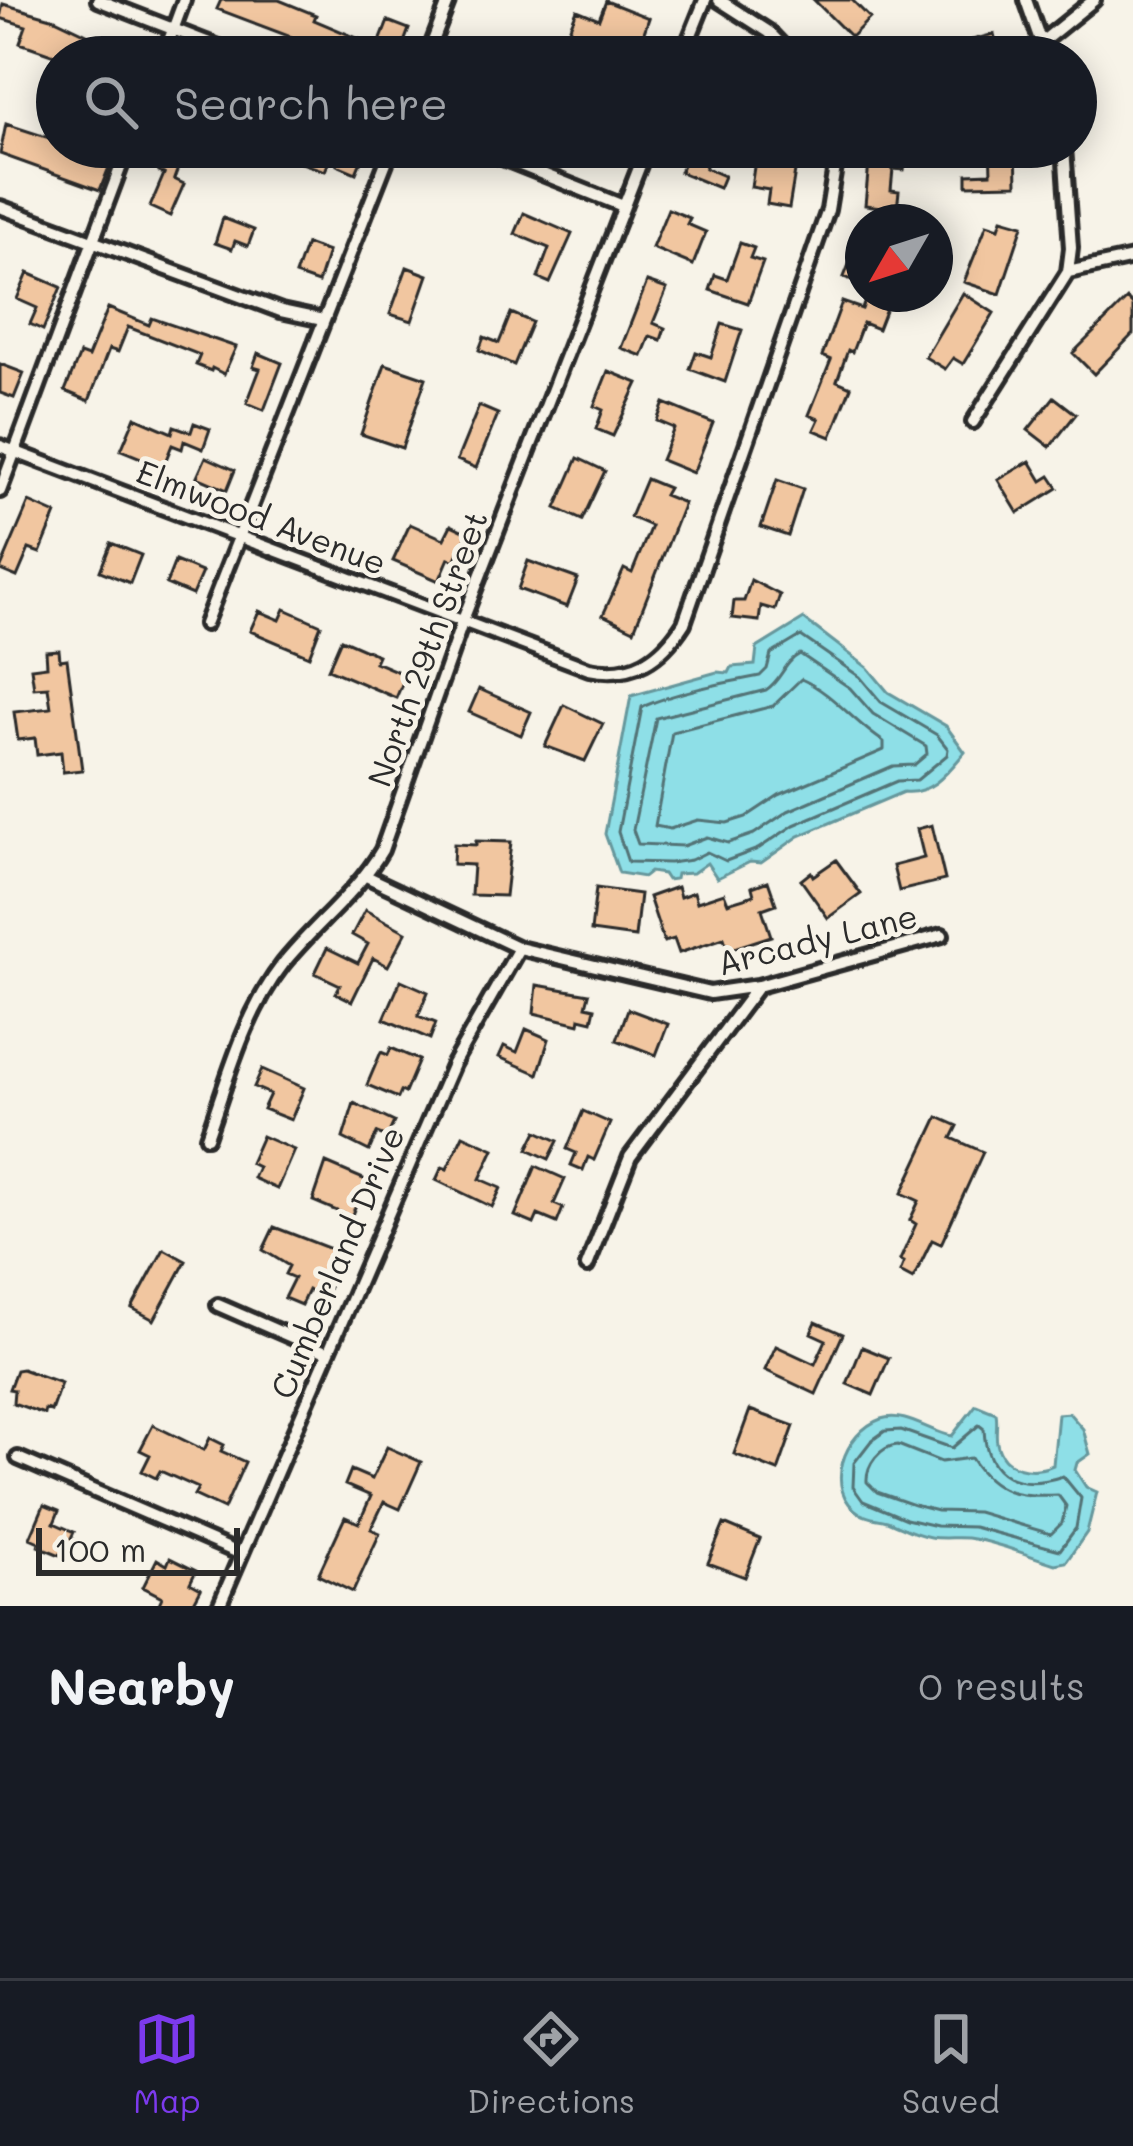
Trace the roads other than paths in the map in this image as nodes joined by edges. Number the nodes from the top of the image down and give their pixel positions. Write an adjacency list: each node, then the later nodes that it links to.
1 (98, 0): 8 (street)
2 (184, 0): 8 (street)
3 (449, 0): 11 (street)
4 (705, 0): 12 (street)
5 (719, 0): 13 (street)
6 (1026, 0): 14 (street)
7 (1094, 0): 15 (street)
8 (173, 29): 9 (street); 10 (street)
9 (170, 36)
10 (191, 36)
11 (435, 36)
12 (690, 36)
13 (773, 36)
14 (1040, 36)
15 (1049, 36)
16 (120, 168): 24 (street)
17 (384, 168): 27 (street)
18 (528, 168): 22 (street)
19 (638, 168): 22 (street, North 29th Street)
20 (835, 168): 33 (street, Elmwood Avenue)
21 (1065, 168): 26 (street)
22 (623, 206): 33 (street, North 29th Street)
23 (0, 207): 24 (street)
24 (92, 242): 27 (street); 30 (street)
25 (1133, 258): 26 (street)
26 (1068, 272): 28 (street)
27 (322, 320): 32 (street)
28 (973, 422)
29 (0, 446): 30 (street, Elmwood Avenue)
30 (15, 452): 31 (street); 32 (street, Elmwood Avenue)
31 (0, 491)
32 (237, 536): 33 (street, Elmwood Avenue); 34 (street)
33 (463, 620): 35 (street, North 29th Street)
34 (205, 624)
35 (366, 876): 37 (street, Arcady Lane); 39 (street, North 29th Street)
36 (941, 935): 38 (street, Arcady Lane)
37 (519, 948): 38 (street, Arcady Lane); 42 (street, Cumberland Drive)
38 (758, 986): 40 (street)
39 (207, 1138)
40 (587, 1266)
41 (218, 1306): 42 (street)
42 (326, 1352): 44 (street, Cumberland Drive)
43 (18, 1458): 44 (street)
44 (241, 1554): 45 (street, Cumberland Drive)
45 (219, 1606)

